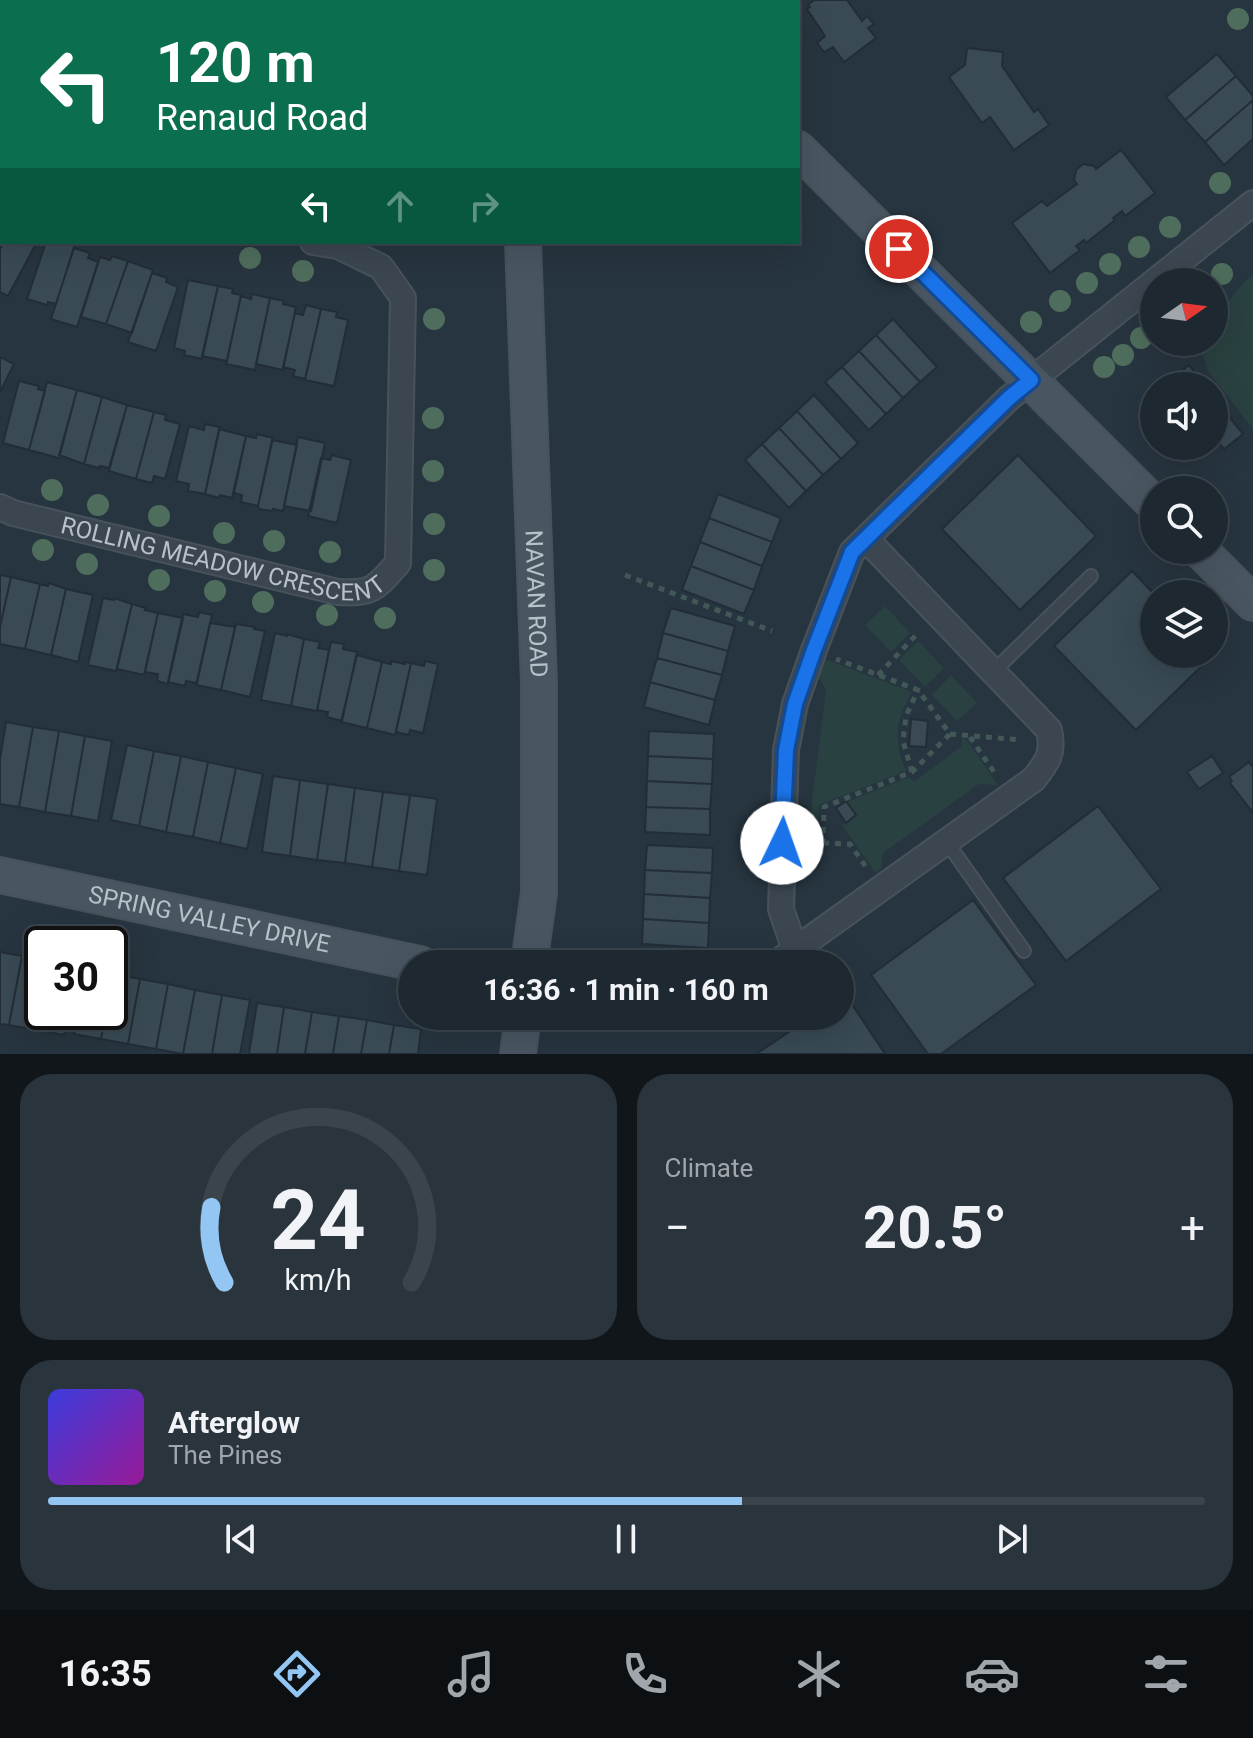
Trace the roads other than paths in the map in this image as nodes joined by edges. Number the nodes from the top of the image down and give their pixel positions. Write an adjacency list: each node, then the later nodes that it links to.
1 (800, 151): 5 (street)
2 (1253, 203): 5 (street)
3 (326, 244): 7 (street, ROLLING MEADOW CRESCENT)
4 (523, 244): 15 (street, NAVAN ROAD)
5 (1031, 380): 6 (street); 8 (street)
6 (1140, 490)
7 (0, 507)
8 (866, 539): 12 (street); 16 (street)
9 (1214, 564): 11 (street)
10 (1091, 576): 12 (lane)
11 (1253, 603)
12 (994, 671): 13 (street)
13 (946, 841): 17 (street); 18 (lane)
14 (0, 875): 19 (street, SPRING VALLEY DRIVE)
15 (531, 950)
16 (784, 950)
17 (795, 950)
18 (1024, 951)
19 (398, 959)
20 (521, 1030): 21 (street)
21 (518, 1054)

